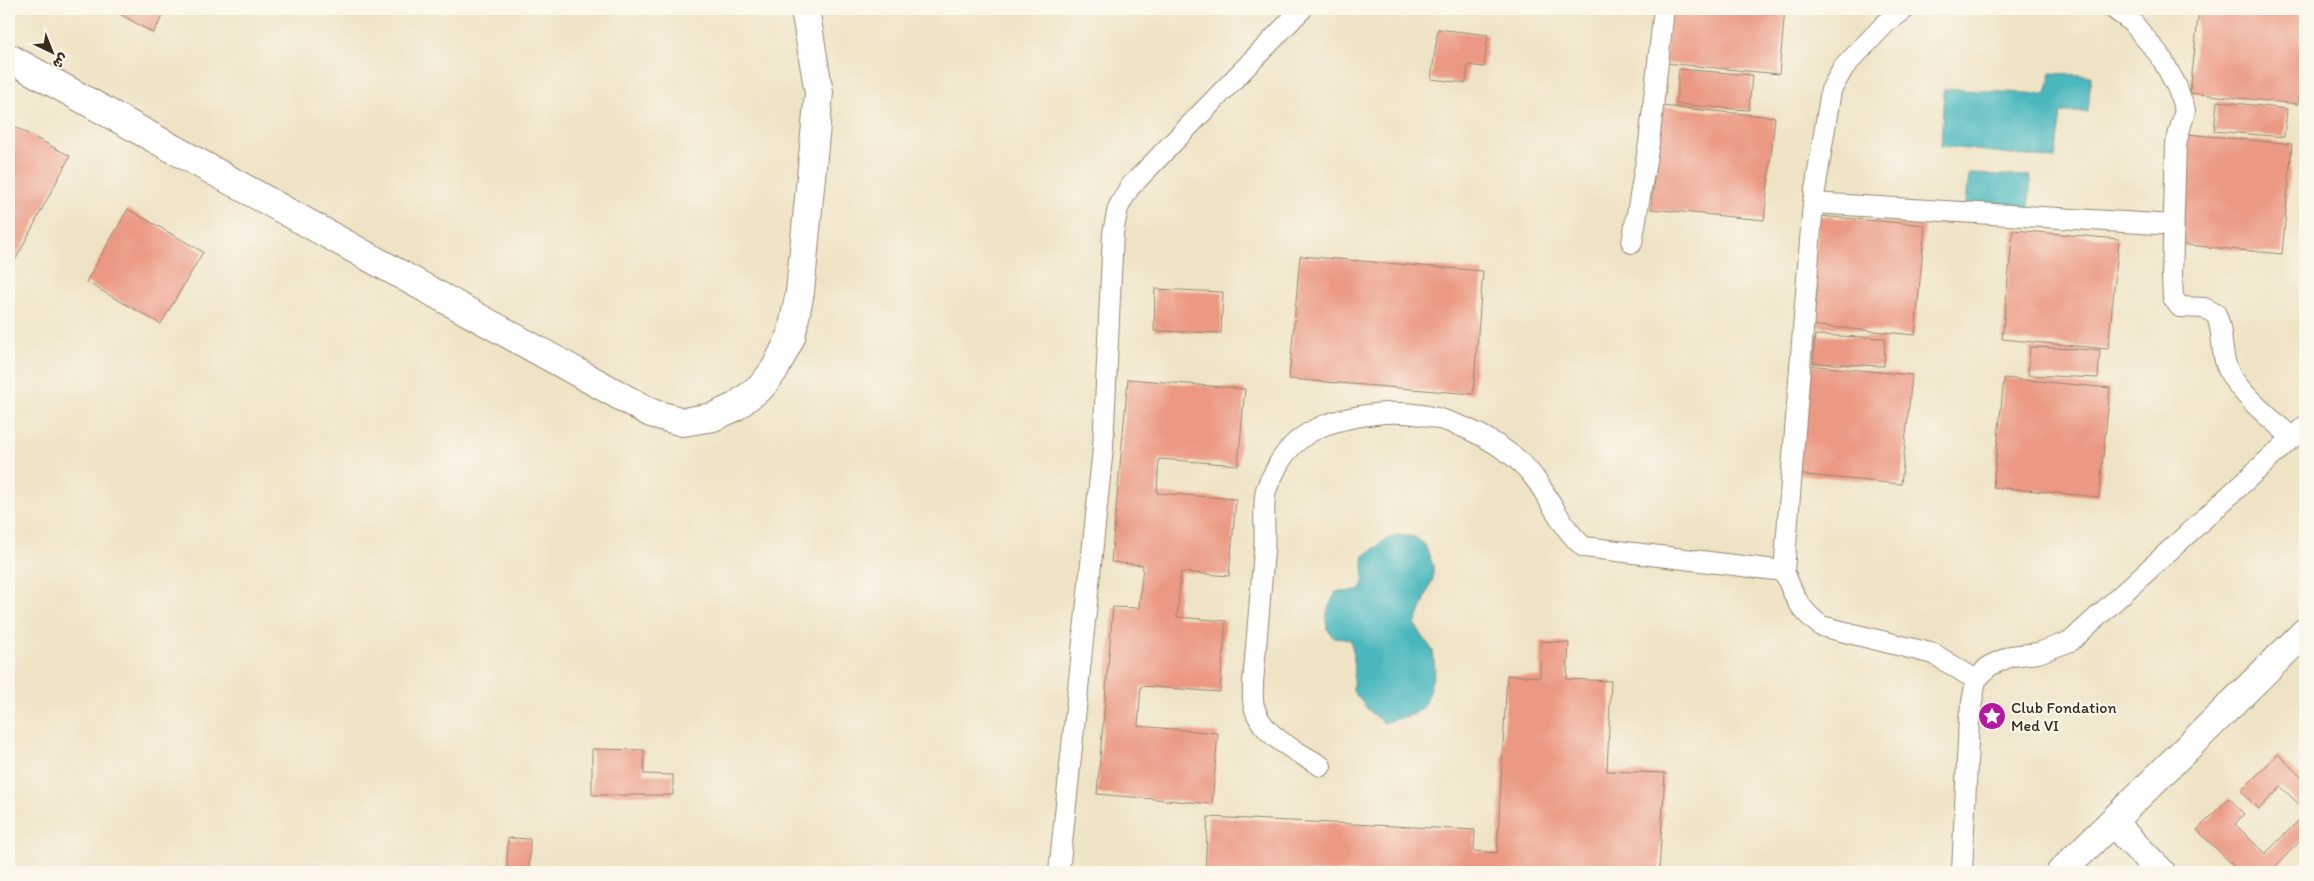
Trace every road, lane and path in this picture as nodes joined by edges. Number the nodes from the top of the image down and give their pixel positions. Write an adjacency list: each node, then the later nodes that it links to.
1 (1302, 9): 16 (lane)
2 (1664, 9): 9 (lane)
3 (1905, 9): 7 (lane)
4 (2114, 9): 8 (lane)
5 (804, 10): 6 (street)
6 (9, 58)
7 (1813, 203): 8 (lane); 11 (lane)
8 (2173, 225): 10 (lane)
9 (1632, 243)
10 (2299, 432): 13 (lane)
11 (1784, 571): 13 (lane); 14 (lane)
12 (2305, 632): 15 (street)
13 (1976, 680): 17 (lane)
14 (1321, 766)
15 (2113, 823): 18 (street); 19 (street)
16 (1059, 872)
17 (1962, 872)
18 (2061, 872)
19 (2161, 872)

